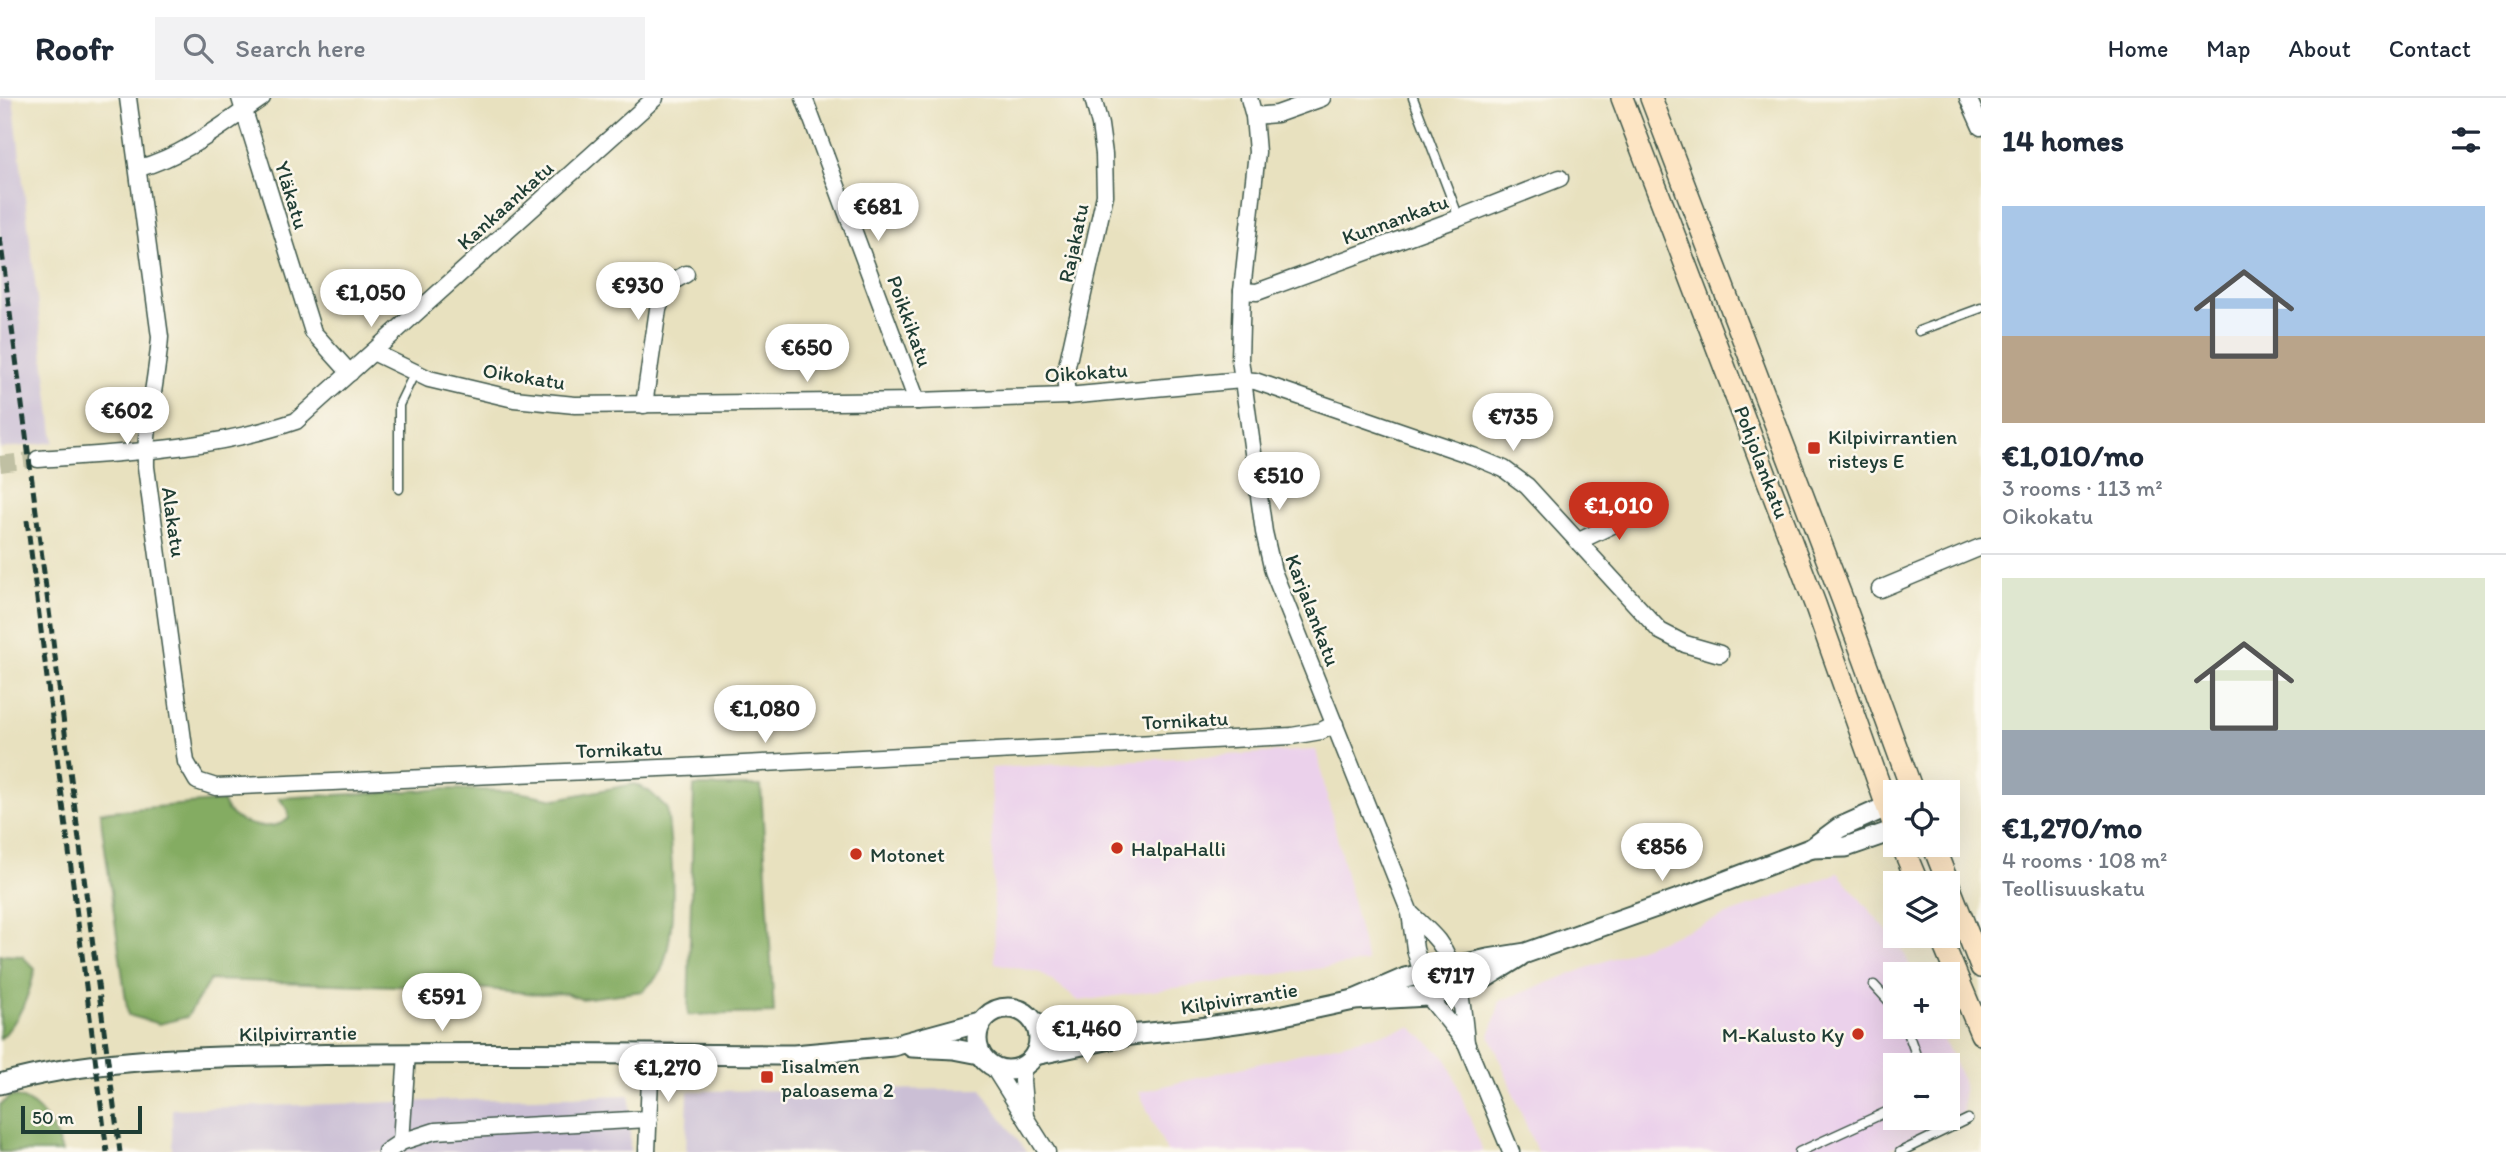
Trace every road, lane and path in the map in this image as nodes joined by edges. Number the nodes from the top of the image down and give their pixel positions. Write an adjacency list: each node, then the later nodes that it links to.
1 (128, 98): 15 (street, Alakatu)
2 (262, 98): 12 (street)
3 (655, 98): 22 (street, Kankaankatu)
4 (804, 98): 27 (street, Poikkikatu)
5 (1093, 98): 26 (street, Rajakatu)
6 (1249, 98): 13 (street, Karjalankatu)
7 (1322, 98): 13 (street)
8 (1413, 98): 17 (lane)
9 (1622, 98): 40 (main road, Pohjolankatu)
10 (1651, 98): 38 (main road, Pohjolankatu)
11 (1968, 98): 14 (street)
12 (242, 104): 15 (street); 24 (street, Yläkatu)
13 (1254, 116): 19 (street, Karjalankatu)
14 (1981, 127)
15 (139, 168): 29 (street, Alakatu)
16 (1560, 178): 17 (street, Kunnankatu)
17 (1459, 218): 19 (street, Kunnankatu)
18 (686, 274): 28 (street)
19 (1242, 291): 25 (street, Karjalankatu)
20 (1981, 308): 21 (lane)
21 (1919, 331)
22 (373, 352): 23 (street, Oikokatu); 24 (street, Kankaankatu)
23 (415, 372): 28 (street, Oikokatu); 31 (lane)
24 (350, 373): 29 (street, Kankaankatu)
25 (1242, 380): 26 (street, Oikokatu); 33 (street, Oikokatu); 37 (street, Karjalankatu)
26 (1067, 396): 27 (street, Oikokatu)
27 (917, 401): 28 (street, Oikokatu)
28 (644, 405)
29 (145, 449): 30 (street, Kankaankatu); 39 (street, Alakatu)
30 (38, 459)
31 (399, 489)
32 (1644, 509): 33 (street)
33 (1579, 541): 36 (street, Oikokatu)
34 (1981, 547): 35 (street)
35 (1880, 589)
36 (1720, 654)
37 (1335, 724): 39 (street, Tornikatu); 45 (street, Karjalankatu)
38 (1908, 780)
39 (197, 781)
40 (1883, 786)
41 (1883, 810): 43 (street, Kilpivirrantie)
42 (1883, 834): 43 (street, Kilpivirrantie)
43 (1812, 848): 47 (street, Kilpivirrantie)
44 (1938, 857): 48 (main road)
45 (1410, 913): 49 (street, Karjalankatu); 50 (street, Karjalankatu)
46 (1945, 948): 58 (main road)
47 (1526, 953): 49 (street, Kilpivirrantie); 52 (street, Kilpivirrantie)
48 (1981, 967)
49 (1453, 968): 50 (street, Kilpivirrantie); 52 (street, Karjalankatu)
50 (1421, 975): 54 (street, Karjalankatu); 55 (street, Kilpivirrantie)
51 (1874, 985): 53 (lane)
52 (1459, 989): 54 (street, Kilpivirrantie); 60 (street, Karjalankatu)
53 (1883, 995)
54 (1429, 996): 55 (street, Kilpivirrantie); 60 (street, Karjalankatu)
55 (1354, 1000): 59 (street, Kilpivirrantie)
56 (981, 1022): 57 (street); 61 (street, Kilpivirrantie); 64 (street)
57 (1036, 1023): 59 (street, Kilpivirrantie); 65 (street)
58 (1981, 1034)
59 (1130, 1035): 65 (street, Kilpivirrantie)
60 (1466, 1043): 75 (street)
61 (893, 1046): 63 (street, Kilpivirrantie); 64 (street, Kilpivirrantie)
62 (407, 1053): 63 (street, Kilpivirrantie); 66 (street, Kilpivirrantie); 71 (street)
63 (651, 1054): 69 (street)
64 (986, 1060): 65 (street); 68 (street)
65 (1029, 1060): 68 (street)
66 (0, 1084)
67 (1883, 1114): 76 (lane)
68 (1025, 1118): 74 (street)
69 (649, 1119): 71 (street); 73 (street)
70 (1968, 1119): 77 (lane)
71 (401, 1142): 72 (street)
72 (386, 1152)
73 (647, 1152)
74 (1047, 1152)
75 (1511, 1152)
76 (1800, 1152)
77 (1900, 1152)

